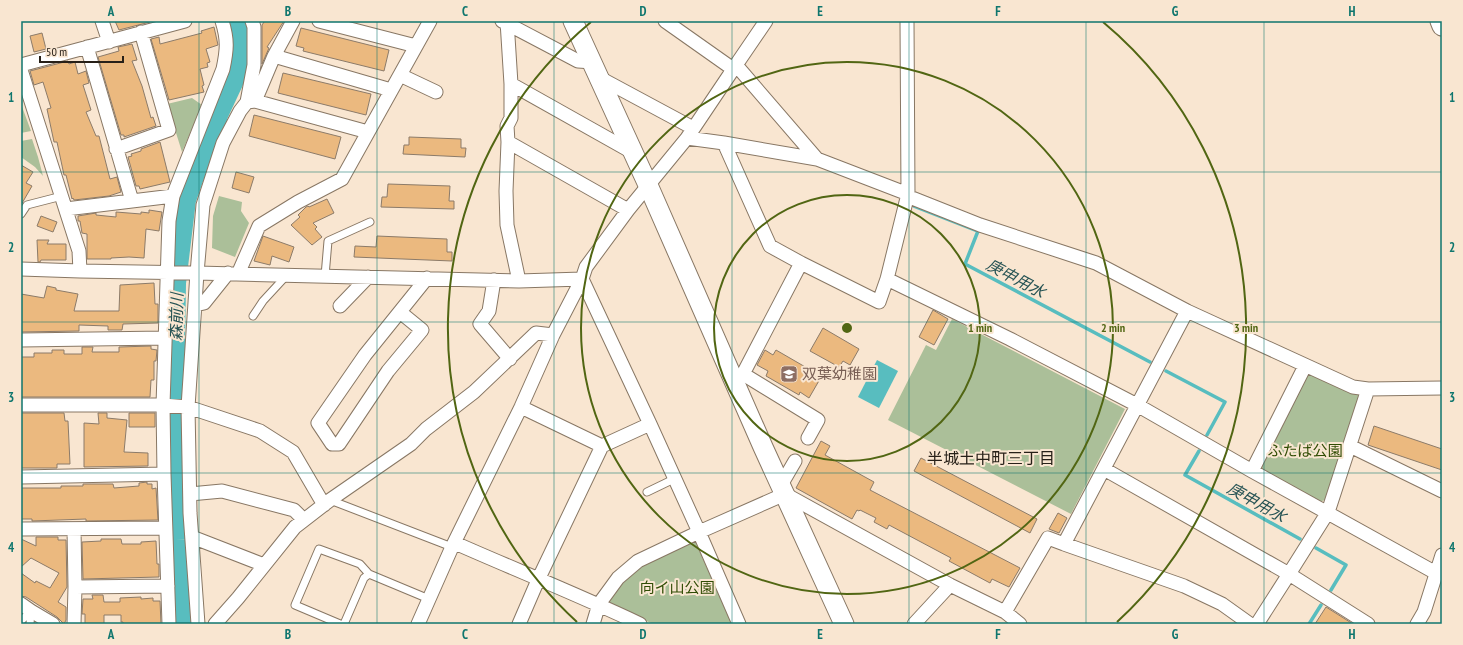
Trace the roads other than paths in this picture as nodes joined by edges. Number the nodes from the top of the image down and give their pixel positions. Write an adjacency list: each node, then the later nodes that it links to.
1 (102, 21): 17 (street)
2 (185, 21): 13 (street)
3 (222, 21): 39 (street)
4 (294, 21): 20 (street)
5 (319, 21): 18 (street)
6 (430, 21): 18 (street)
7 (574, 21): 24 (street)
8 (665, 21): 22 (street)
9 (766, 21): 22 (street)
10 (907, 21): 38 (street)
11 (1440, 21): 15 (street)
12 (505, 22): 24 (street); 26 (street)
13 (167, 23): 16 (street)
14 (255, 23): 29 (street)
15 (1442, 26)
16 (141, 32): 17 (street); 34 (street)
17 (108, 42): 19 (street)
18 (416, 46): 25 (street)
19 (87, 47): 21 (street); 34 (street)
20 (274, 56): 27 (street); 29 (street)
21 (21, 65)
22 (735, 67): 31 (street); 36 (street)
23 (21, 70): 41 (street)
24 (596, 70): 31 (street); 35 (street)
25 (400, 75): 27 (street); 28 (street)
26 (511, 84): 32 (street); 35 (street)
27 (391, 90): 30 (street)
28 (436, 92)
29 (251, 101): 30 (street); 49 (street)
30 (368, 132): 50 (street)
31 (690, 133): 33 (street); 37 (street)
32 (508, 142): 42 (street); 58 (street)
33 (724, 143): 36 (street); 45 (street)
34 (116, 149): 40 (street)
35 (632, 152): 37 (street)
36 (817, 159): 38 (street)
37 (648, 185): 42 (street); 69 (street)
38 (907, 195): 56 (street); 61 (street)
39 (173, 196): 40 (street); 48 (street)
40 (132, 201): 41 (street)
41 (64, 203): 43 (lane); 47 (street)
42 (628, 210): 55 (street)
43 (21, 214)
44 (370, 222): 52 (lane)
45 (801, 263): 56 (street); 69 (street)
46 (21, 269): 47 (street)
47 (80, 271): 48 (street)
48 (167, 273): 49 (street); 65 (street)
49 (197, 273): 50 (street); 59 (street)
50 (233, 274): 51 (street); 59 (street)
51 (287, 275): 52 (street); 63 (lane)
52 (325, 276): 53 (street)
53 (368, 277): 54 (street); 60 (street)
54 (427, 278): 57 (street); 62 (street)
55 (582, 279): 58 (street); 64 (street); 77 (street)
56 (887, 279): 74 (street)
57 (494, 280): 58 (street); 67 (street)
58 (519, 281)
59 (195, 305): 75 (street)
60 (340, 306)
61 (1187, 311): 68 (street); 74 (street)
62 (400, 312): 62 (street)
63 (253, 316)
64 (553, 335): 67 (street); 76 (street)
65 (165, 338): 66 (street); 72 (street)
66 (21, 340)
67 (510, 359): 91 (street)
68 (1305, 366): 71 (street); 83 (street)
69 (738, 376): 78 (street); 87 (street)
70 (1442, 388): 71 (street)
71 (1368, 389): 80 (street)
72 (163, 404): 73 (street); 75 (street); 84 (street)
73 (21, 405)
74 (1137, 405): 82 (street); 83 (street)
75 (188, 407): 90 (street); 91 (street)
76 (521, 407): 79 (street); 100 (street)
77 (650, 424): 79 (street); 86 (street)
78 (808, 438)
79 (602, 446): 106 (street)
80 (1350, 446): 88 (street); 92 (street)
81 (795, 461): 87 (street)
82 (1104, 469): 99 (street); 105 (street)
83 (1252, 471): 92 (street)
84 (164, 474): 85 (street); 94 (street)
85 (21, 477)
86 (674, 480): 89 (lane); 97 (street)
87 (783, 490): 97 (street); 107 (street); 127 (street)
88 (1442, 490)
89 (646, 492)
90 (190, 494): 93 (street); 98 (street)
91 (327, 503): 93 (street); 100 (lane)
92 (1328, 512): 103 (street); 105 (street)
93 (304, 520): 102 (street)
94 (165, 528): 96 (street); 108 (street)
95 (21, 529): 96 (street)
96 (74, 529): 109 (street)
97 (699, 532): 111 (street); 126 (street)
98 (192, 537): 102 (street); 118 (street)
99 (1064, 544): 112 (street); 130 (street)
100 (454, 545): 106 (street); 110 (street)
101 (1442, 555): 103 (street)
102 (264, 565): 119 (street)
103 (1436, 573): 133 (street)
104 (369, 574): 110 (lane); 120 (lane); 121 (lane)
105 (1289, 574): 131 (street); 132 (street)
106 (538, 580): 111 (street); 123 (street)
107 (950, 585): 112 (street); 128 (street)
108 (168, 586): 109 (street); 117 (street)
109 (75, 587): 116 (street)
110 (430, 599): 122 (street)
111 (598, 604): 124 (street); 125 (street)
112 (1005, 612): 129 (street)
113 (27, 613): 114 (lane); 115 (street)
114 (21, 621)
115 (53, 624)
116 (74, 624)
117 (169, 624)
118 (198, 624)
119 (215, 624)
120 (340, 624)
121 (344, 624)
122 (418, 624)
123 (519, 624)
124 (593, 624)
125 (640, 624)
126 (739, 624)
127 (844, 624)
128 (914, 624)
129 (1020, 624)
130 (1250, 624)
131 (1257, 624)
132 (1368, 624)
133 (1417, 624)

